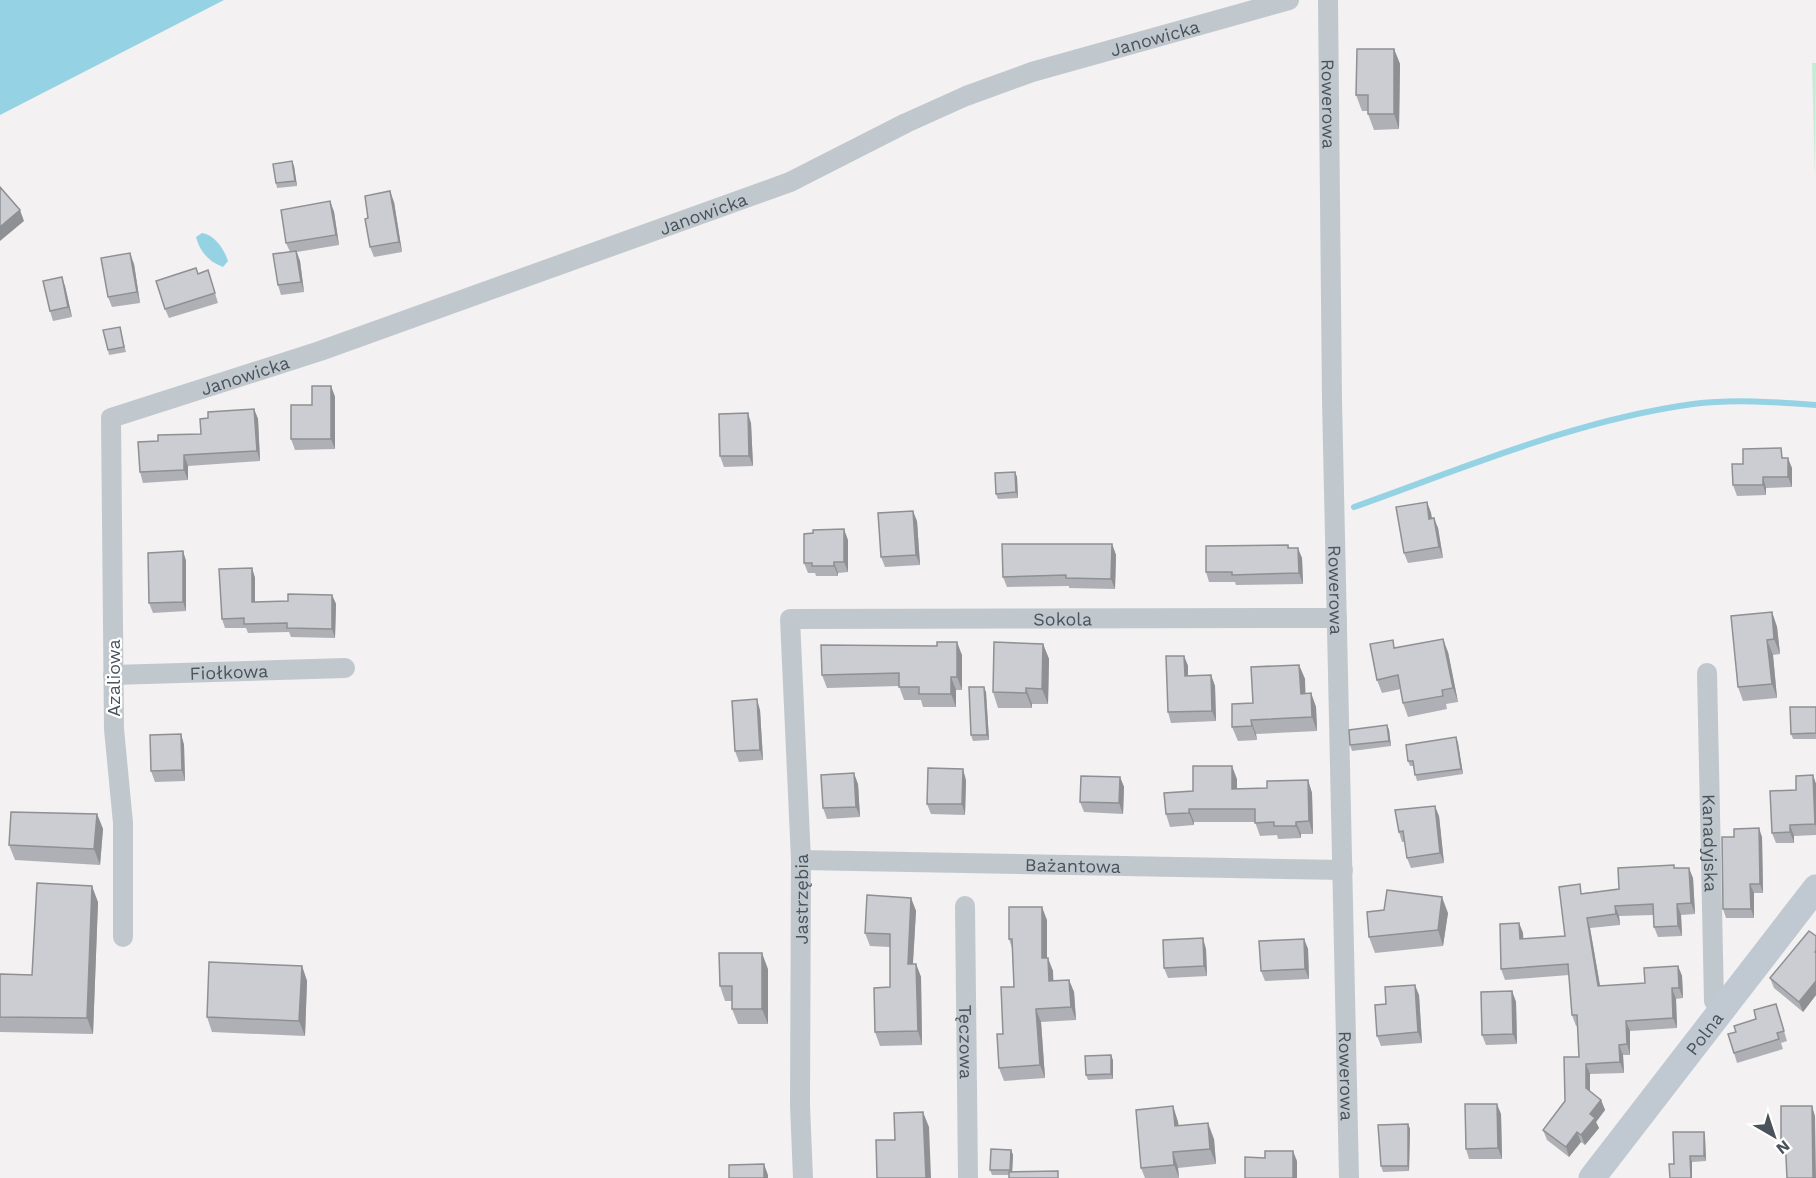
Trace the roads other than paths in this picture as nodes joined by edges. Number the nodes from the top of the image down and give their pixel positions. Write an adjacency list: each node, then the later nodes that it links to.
1 (1289, 0): 3 (street, Janowicka)
2 (1328, 0): 4 (street, Rowerowa)
3 (111, 418): 8 (street, Azaliowa)
4 (1337, 618): 5 (street, Sokola); 10 (street, Rowerowa)
5 (790, 619): 9 (street, Jastrzębia)
6 (345, 668): 8 (street, Fiołkowa)
7 (1707, 673): 14 (street, Kanadyjska)
8 (114, 675): 13 (street, Azaliowa)
9 (801, 860): 10 (street, Bażantowa); 15 (street, Jastrzębia)
10 (1343, 870): 17 (street, Rowerowa)
11 (1816, 888): 14 (street, Polna)
12 (965, 906): 16 (street, Tęczowa)
13 (123, 937)
14 (1722, 1011): 18 (street, Polna)
15 (803, 1178)
16 (968, 1178)
17 (1349, 1178)
18 (1592, 1178)

